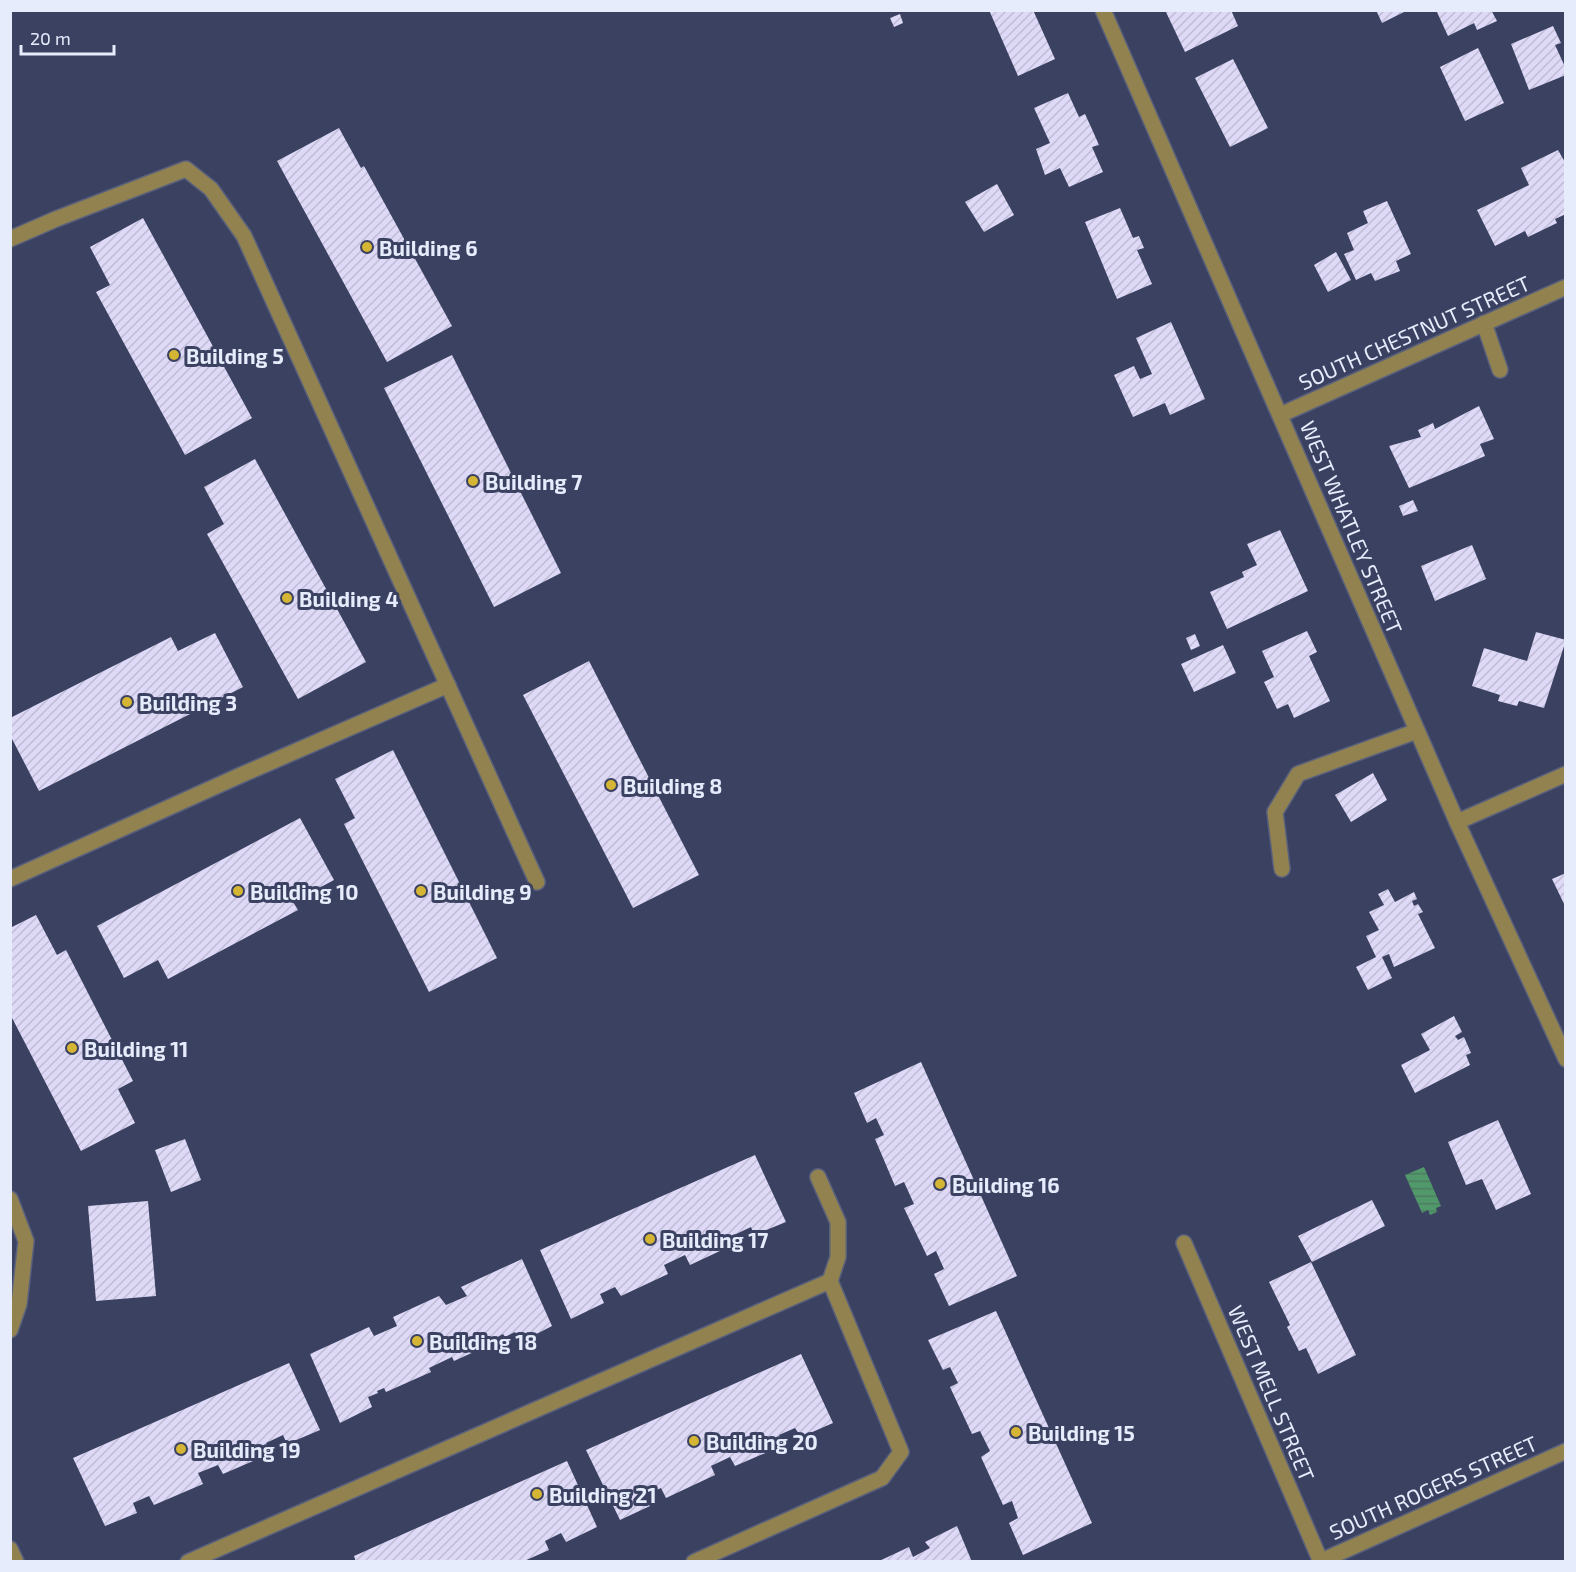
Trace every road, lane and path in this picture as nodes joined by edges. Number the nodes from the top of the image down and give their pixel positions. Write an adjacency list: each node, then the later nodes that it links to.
1 (1103, 10): 6 (street, WEST WHATLEY STREET)
2 (10, 239): 7 (street)
3 (1566, 287): 4 (street, SOUTH CHESTNUT STREET)
4 (1484, 323): 5 (street); 6 (street, SOUTH CHESTNUT STREET)
5 (1500, 370)
6 (1280, 415): 8 (street, WEST WHATLEY STREET)
7 (448, 685): 12 (street); 13 (street)
8 (1417, 731): 10 (street, WEST WHATLEY STREET); 11 (street)
9 (1566, 774): 10 (street)
10 (1457, 822): 14 (street, WEST WHATLEY STREET)
11 (1282, 869)
12 (10, 879)
13 (537, 882)
14 (1566, 1059)
15 (818, 1177): 18 (street)
16 (10, 1199): 19 (street)
17 (1184, 1243): 22 (street, WEST MELL STREET)
18 (830, 1281): 24 (street); 25 (street)
19 (10, 1330)
20 (1566, 1451): 22 (street, SOUTH ROGERS STREET)
21 (10, 1549): 23 (street)
22 (1320, 1561)
23 (16, 1562)
24 (188, 1562)
25 (694, 1562)

